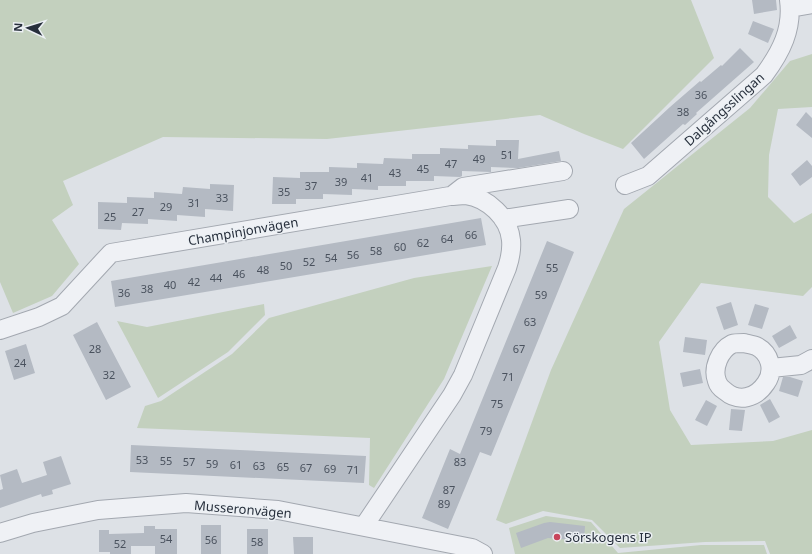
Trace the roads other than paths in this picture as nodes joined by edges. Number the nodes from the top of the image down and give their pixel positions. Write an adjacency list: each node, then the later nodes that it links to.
1 (790, 4): 2 (street, Dalgångsslingan); 4 (street, Dalgångsslingan)
2 (812, 4)
3 (563, 171): 5 (street)
4 (626, 185)
5 (450, 196): 7 (street, Champinjonvägen); 8 (street, Champinjonvägen)
6 (569, 209): 7 (street)
7 (503, 219): 11 (street, Champinjonvägen)
8 (0, 330)
9 (812, 359): 10 (street)
10 (771, 368)
11 (364, 526): 12 (street, Musseronvägen); 13 (street, Musseronvägen)
12 (0, 533)
13 (483, 554)

